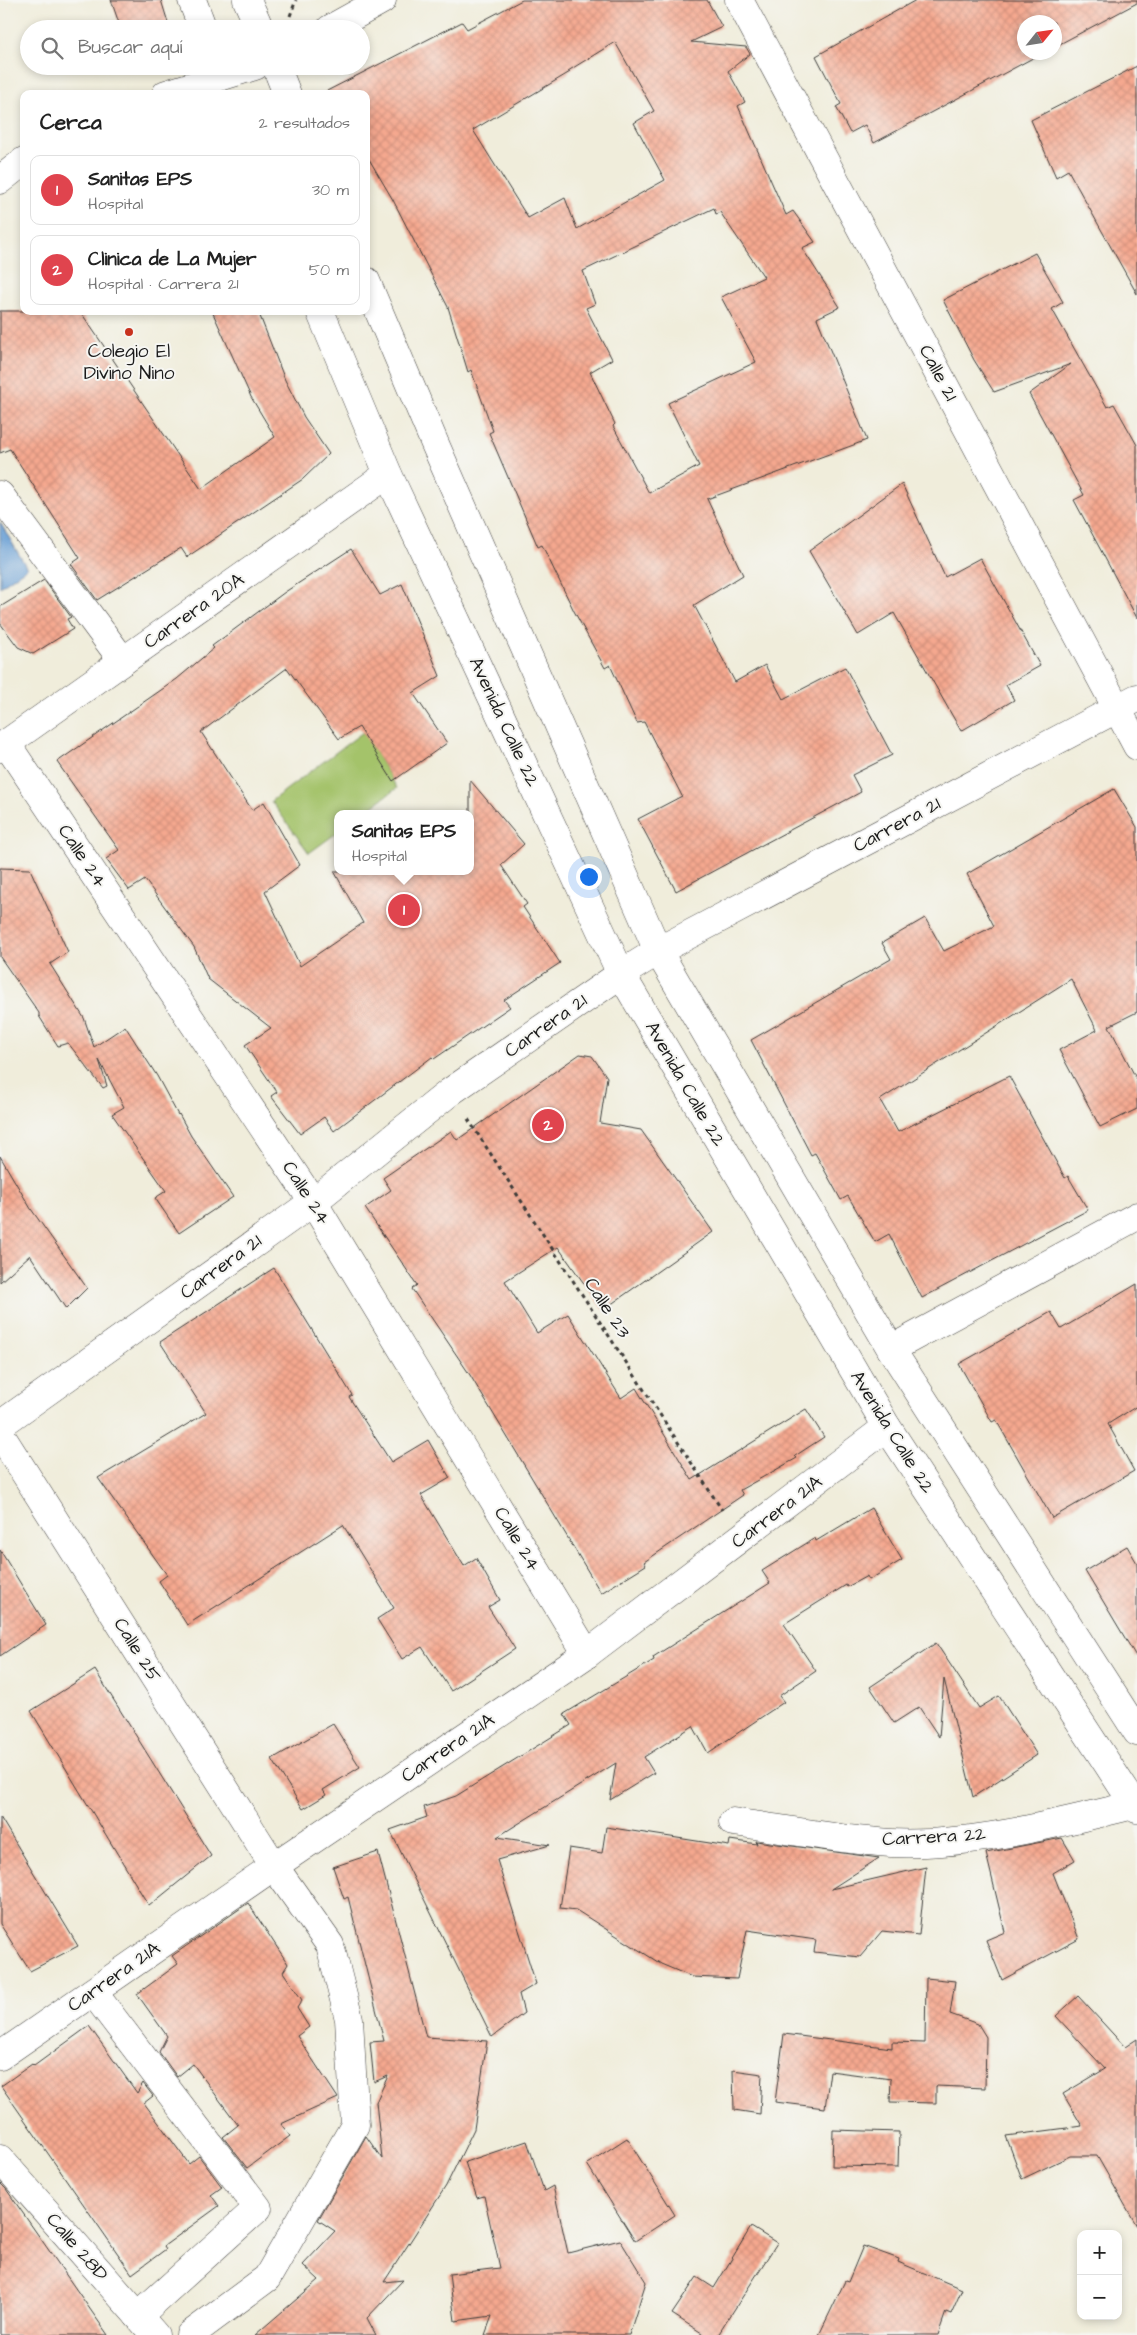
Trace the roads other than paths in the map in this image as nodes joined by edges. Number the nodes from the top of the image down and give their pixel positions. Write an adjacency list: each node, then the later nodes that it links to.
1 (192, 0): 5 (street)
2 (247, 0): 6 (street)
3 (382, 0): 7 (street)
4 (740, 0): 19 (street, Calle 21)
5 (200, 20)
6 (256, 20)
7 (346, 20)
8 (280, 75): 11 (street)
9 (224, 79): 10 (street)
10 (181, 90)
11 (285, 90)
12 (20, 164): 13 (street)
13 (0, 180)
14 (370, 291): 22 (street)
15 (322, 315): 16 (street, Avenida Calle 22)
16 (388, 474): 18 (street, Carrera 20A); 23 (street, Avenida Calle 22)
17 (0, 495): 18 (street)
18 (123, 661): 20 (street, Carrera 20A)
19 (1127, 704): 21 (street, Calle 21); 22 (street, Carrera 21)
20 (3, 745): 24 (street, Calle 24)
21 (1137, 746)
22 (658, 951): 23 (street, Carrera 21); 26 (street)
23 (621, 974): 24 (street, Carrera 21); 28 (street, Avenida Calle 22)
24 (312, 1202): 27 (street, Carrera 21); 30 (street, Calle 24)
25 (1137, 1216): 26 (street)
26 (891, 1349): 31 (street)
27 (0, 1425)
28 (887, 1427): 30 (street, Carrera 21A); 32 (street, Avenida Calle 22)
29 (0, 1434): 34 (street, Calle 25)
30 (587, 1654): 34 (street, Carrera 21A)
31 (1137, 1732)
32 (1135, 1807): 33 (street, Carrera 22)
33 (733, 1822)
34 (274, 1866): 35 (street, Carrera 21A); 39 (street, Calle 25)
35 (93, 1992): 36 (street, Carrera 21A); 38 (street)
36 (0, 2056)
37 (0, 2159): 38 (street, Calle 28D)
38 (147, 2326)
39 (190, 2335)

